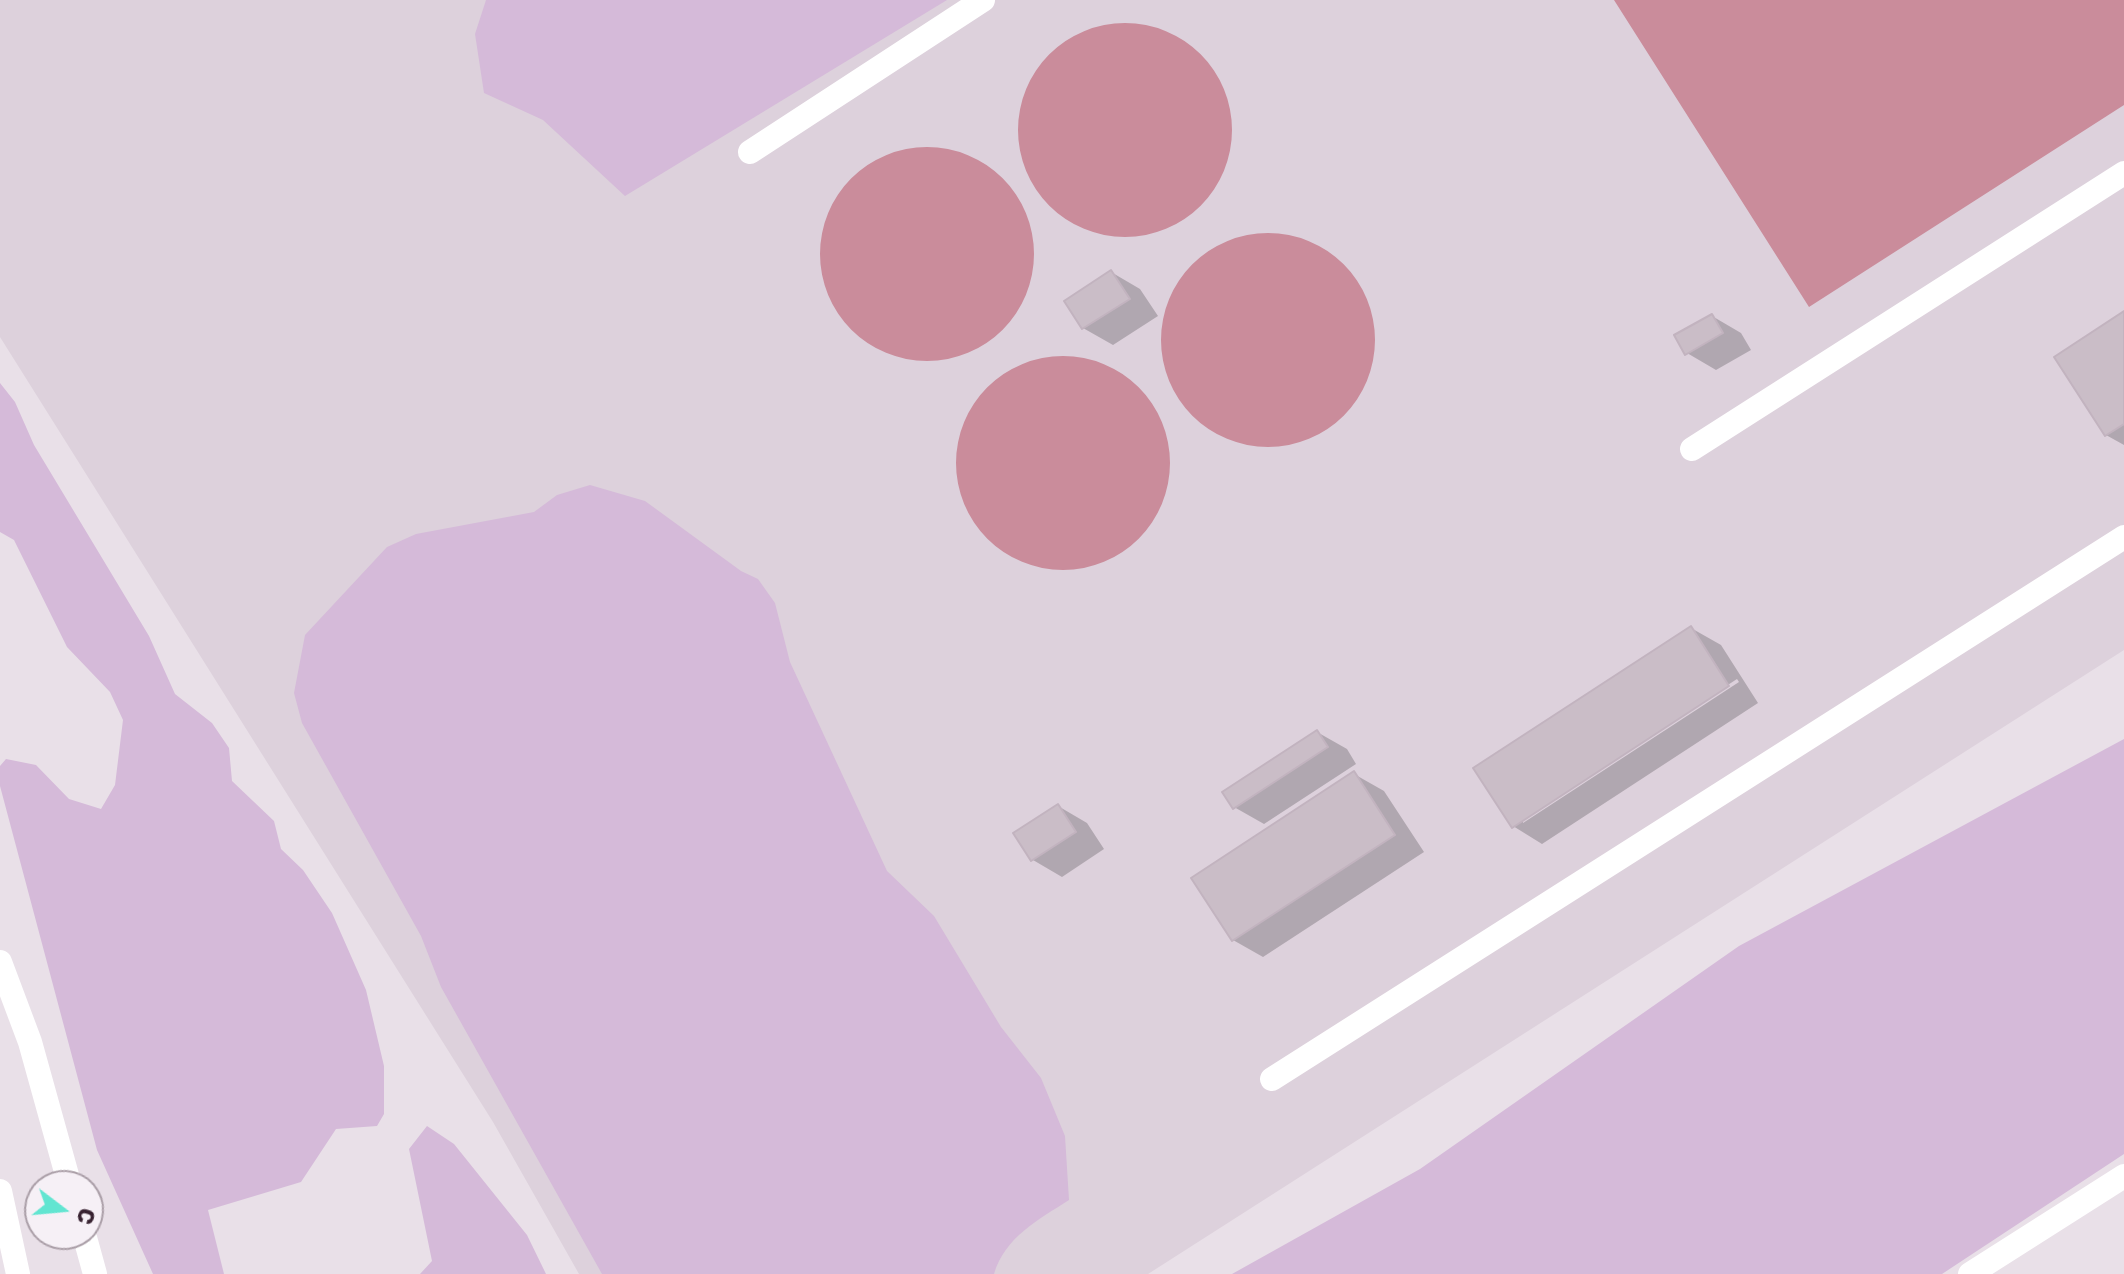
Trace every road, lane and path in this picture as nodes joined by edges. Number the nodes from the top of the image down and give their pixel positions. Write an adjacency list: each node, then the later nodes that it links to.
1 (983, 0): 2 (street)
2 (750, 152)
3 (2124, 173): 4 (street)
4 (1692, 449)
5 (2124, 537): 7 (street)
6 (0, 962): 8 (street)
7 (1272, 1079)
8 (66, 1170)
9 (2124, 1176): 14 (street)
10 (0, 1191): 12 (street)
11 (88, 1250): 13 (street)
12 (18, 1274)
13 (95, 1274)
14 (1970, 1274)

